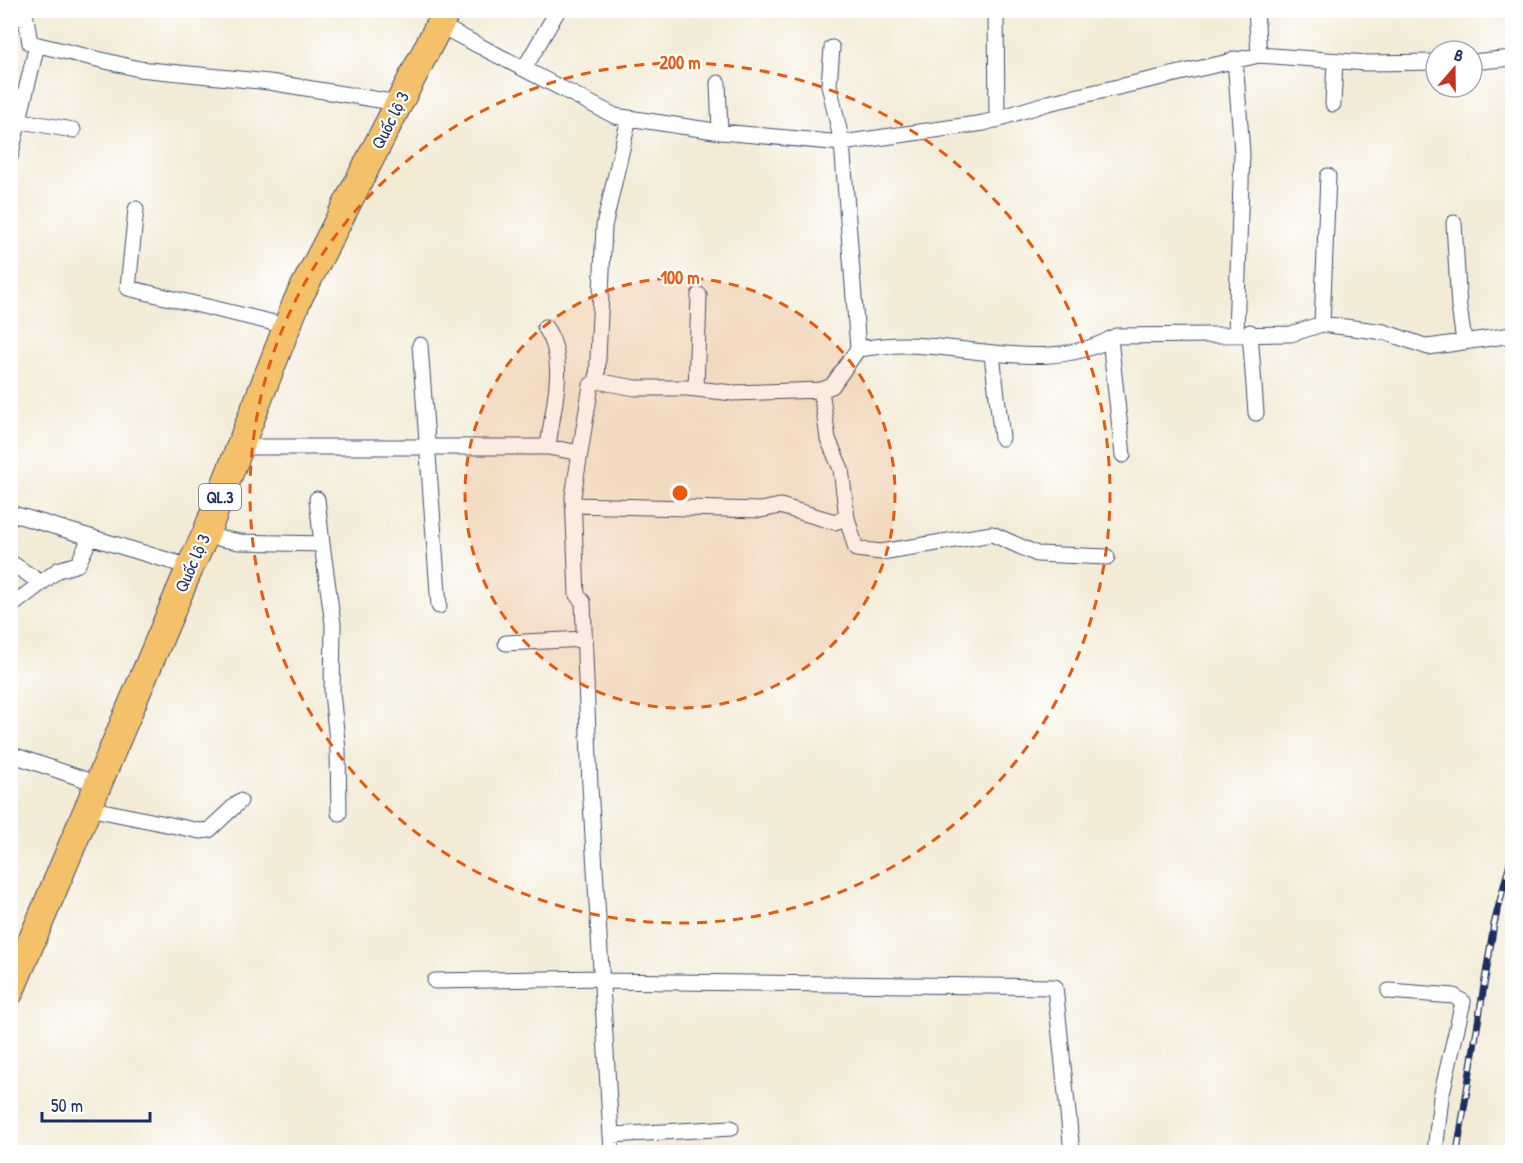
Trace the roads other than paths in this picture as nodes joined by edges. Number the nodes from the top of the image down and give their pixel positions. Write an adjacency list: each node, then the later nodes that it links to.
1 (558, 10): 14 (street)
2 (996, 10): 20 (street)
3 (1256, 10): 8 (street)
4 (10, 16): 6 (street)
5 (443, 18): 14 (street); 16 (highway, Quốc lộ 3 / QL.3)
6 (37, 45): 16 (street); 19 (street)
7 (832, 48): 23 (street)
8 (1259, 55): 10 (street); 11 (street)
9 (1512, 58): 12 (street)
10 (1235, 59): 20 (street); 32 (street)
11 (1335, 61): 13 (street); 17 (street)
12 (1484, 61)
13 (1424, 62)
14 (524, 69): 18 (street)
15 (718, 83): 22 (street)
16 (398, 103): 30 (highway, Quốc lộ 3 / QL.3)
17 (1333, 104)
18 (629, 118): 22 (street); 39 (street)
19 (14, 120): 21 (street); 24 (street)
20 (997, 120): 23 (street)
21 (73, 130)
22 (720, 131): 23 (street)
23 (842, 143): 37 (street)
24 (10, 157)
25 (1328, 176): 29 (street)
26 (136, 208): 30 (street)
27 (1454, 223): 35 (street)
28 (699, 295): 40 (street)
29 (1322, 324): 32 (street); 35 (street)
30 (287, 326): 44 (highway, Quốc lộ 3 / QL.3)
31 (546, 327): 45 (street)
32 (1243, 333): 34 (street); 42 (street)
33 (1512, 335): 35 (street)
34 (1110, 339): 38 (street); 48 (street)
35 (1464, 341)
36 (420, 345): 46 (street)
37 (858, 349): 38 (street); 41 (street)
38 (992, 355): 43 (street)
39 (597, 381): 40 (street); 47 (street)
40 (696, 389): 41 (street)
41 (821, 390): 52 (street)
42 (1256, 413)
43 (1002, 438)
44 (238, 447): 46 (street); 53 (highway, Quốc lộ 3 / QL.3)
45 (548, 447): 46 (street); 47 (street)
46 (428, 448): 60 (street)
47 (580, 453): 50 (street)
48 (1123, 455)
49 (317, 499): 55 (street)
50 (573, 504): 52 (street); 62 (street)
51 (10, 513): 54 (street)
52 (847, 518): 56 (street)
53 (205, 536): 55 (street); 58 (highway, Quốc lộ 3 / QL.3)
54 (90, 538): 58 (street); 59 (street)
55 (322, 544): 68 (street)
56 (1107, 557)
57 (10, 562): 59 (street)
58 (190, 567): 65 (highway, Quốc lộ 3 / QL.3)
59 (41, 584): 61 (street)
60 (439, 606)
61 (10, 607)
62 (585, 639): 63 (street); 69 (street)
63 (506, 643)
64 (10, 754): 65 (street)
65 (98, 784): 67 (highway, Quốc lộ 3 / QL.3)
66 (240, 801): 67 (street)
67 (88, 808): 71 (highway, Quốc lộ 3 / QL.3)
68 (339, 813)
69 (602, 980): 70 (street); 74 (street); 76 (street)
70 (435, 981)
71 (13, 983)
72 (1389, 991): 77 (street)
73 (731, 1128): 74 (street)
74 (612, 1135): 75 (street)
75 (612, 1152)
76 (1072, 1152)
77 (1436, 1152)

